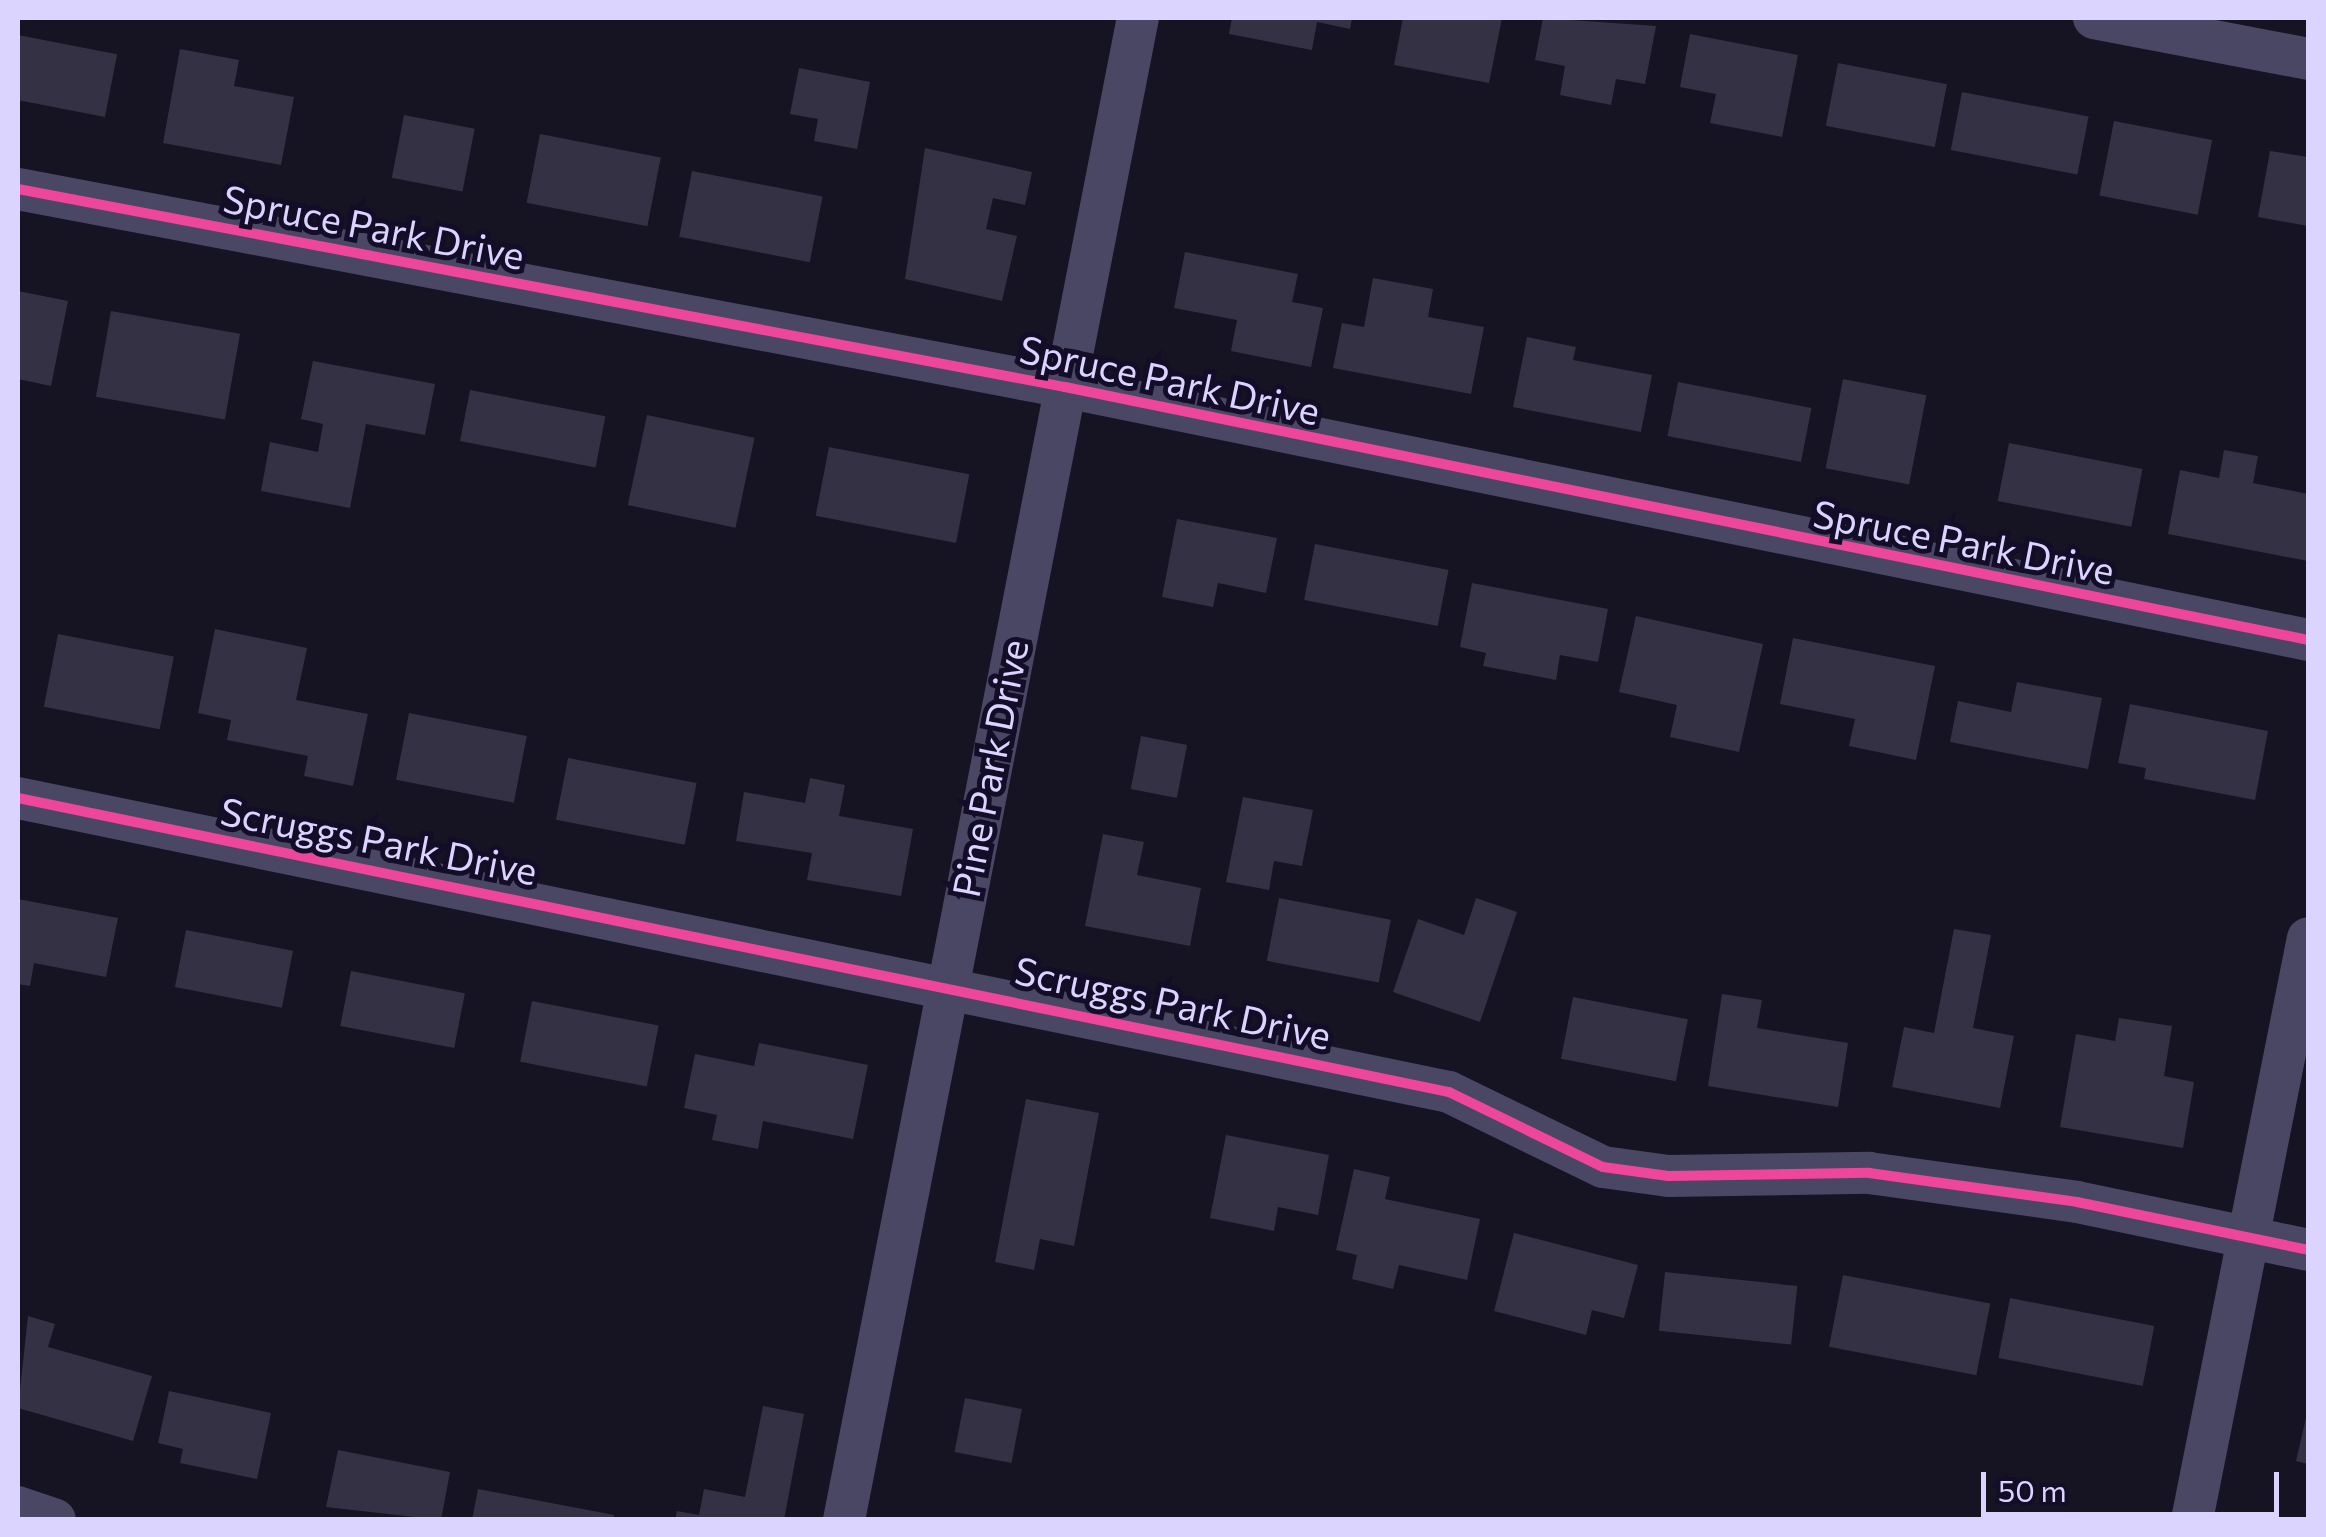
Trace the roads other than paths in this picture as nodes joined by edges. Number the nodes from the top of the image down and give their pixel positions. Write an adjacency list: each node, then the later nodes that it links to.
1 (1138, 18): 5 (street, Pine Park Drive)
2 (2094, 18): 3 (street)
3 (2308, 60)
4 (18, 189): 5 (street, Spruce Park Drive)
5 (1064, 387): 6 (street, Spruce Park Drive); 9 (street, Pine Park Drive)
6 (2308, 640)
7 (18, 798): 9 (street, Scruggs Park Drive)
8 (2308, 938): 10 (street)
9 (946, 986): 10 (street, Scruggs Park Drive); 14 (street, Pine Park Drive)
10 (2248, 1238): 11 (street, Scruggs Park Drive); 15 (street)
11 (2308, 1250)
12 (18, 1507): 13 (street)
13 (55, 1520)
14 (844, 1520)
15 (2192, 1520)

